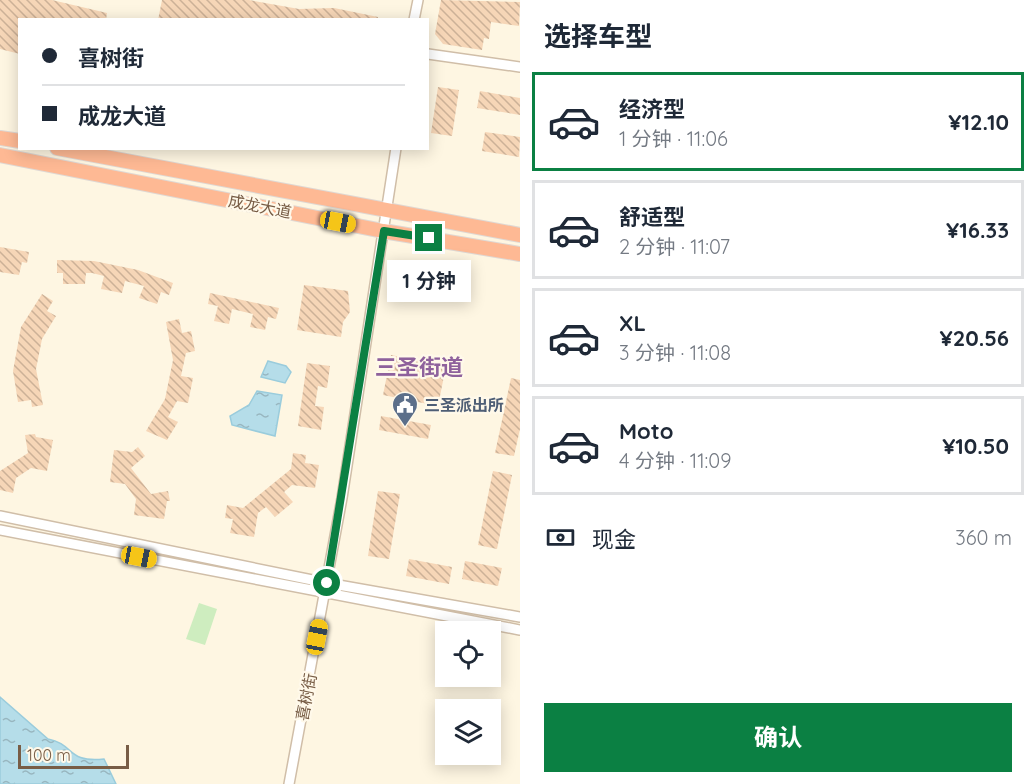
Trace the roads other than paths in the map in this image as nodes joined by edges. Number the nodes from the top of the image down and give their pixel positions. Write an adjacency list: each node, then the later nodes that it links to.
1 (418, 0): 2 (street)
2 (414, 18)
3 (429, 54): 4 (street)
4 (520, 67)
5 (0, 138): 6 (highway)
6 (18, 141)
7 (67, 150): 10 (highway, 成龙大道)
8 (396, 150): 10 (street, 喜树街)
9 (0, 155): 11 (highway, 成龙大道)
10 (387, 212): 11 (street, 喜树街); 12 (highway, 成龙大道)
11 (384, 231): 13 (highway, 成龙大道); 16 (street, 喜树街)
12 (520, 235)
13 (520, 254)
14 (0, 516): 16 (street)
15 (0, 530): 17 (street)
16 (327, 583): 17 (street, 喜树街); 18 (street)
17 (325, 594): 19 (street); 20 (street, 喜树街)
18 (520, 617)
19 (520, 630)
20 (289, 784)

